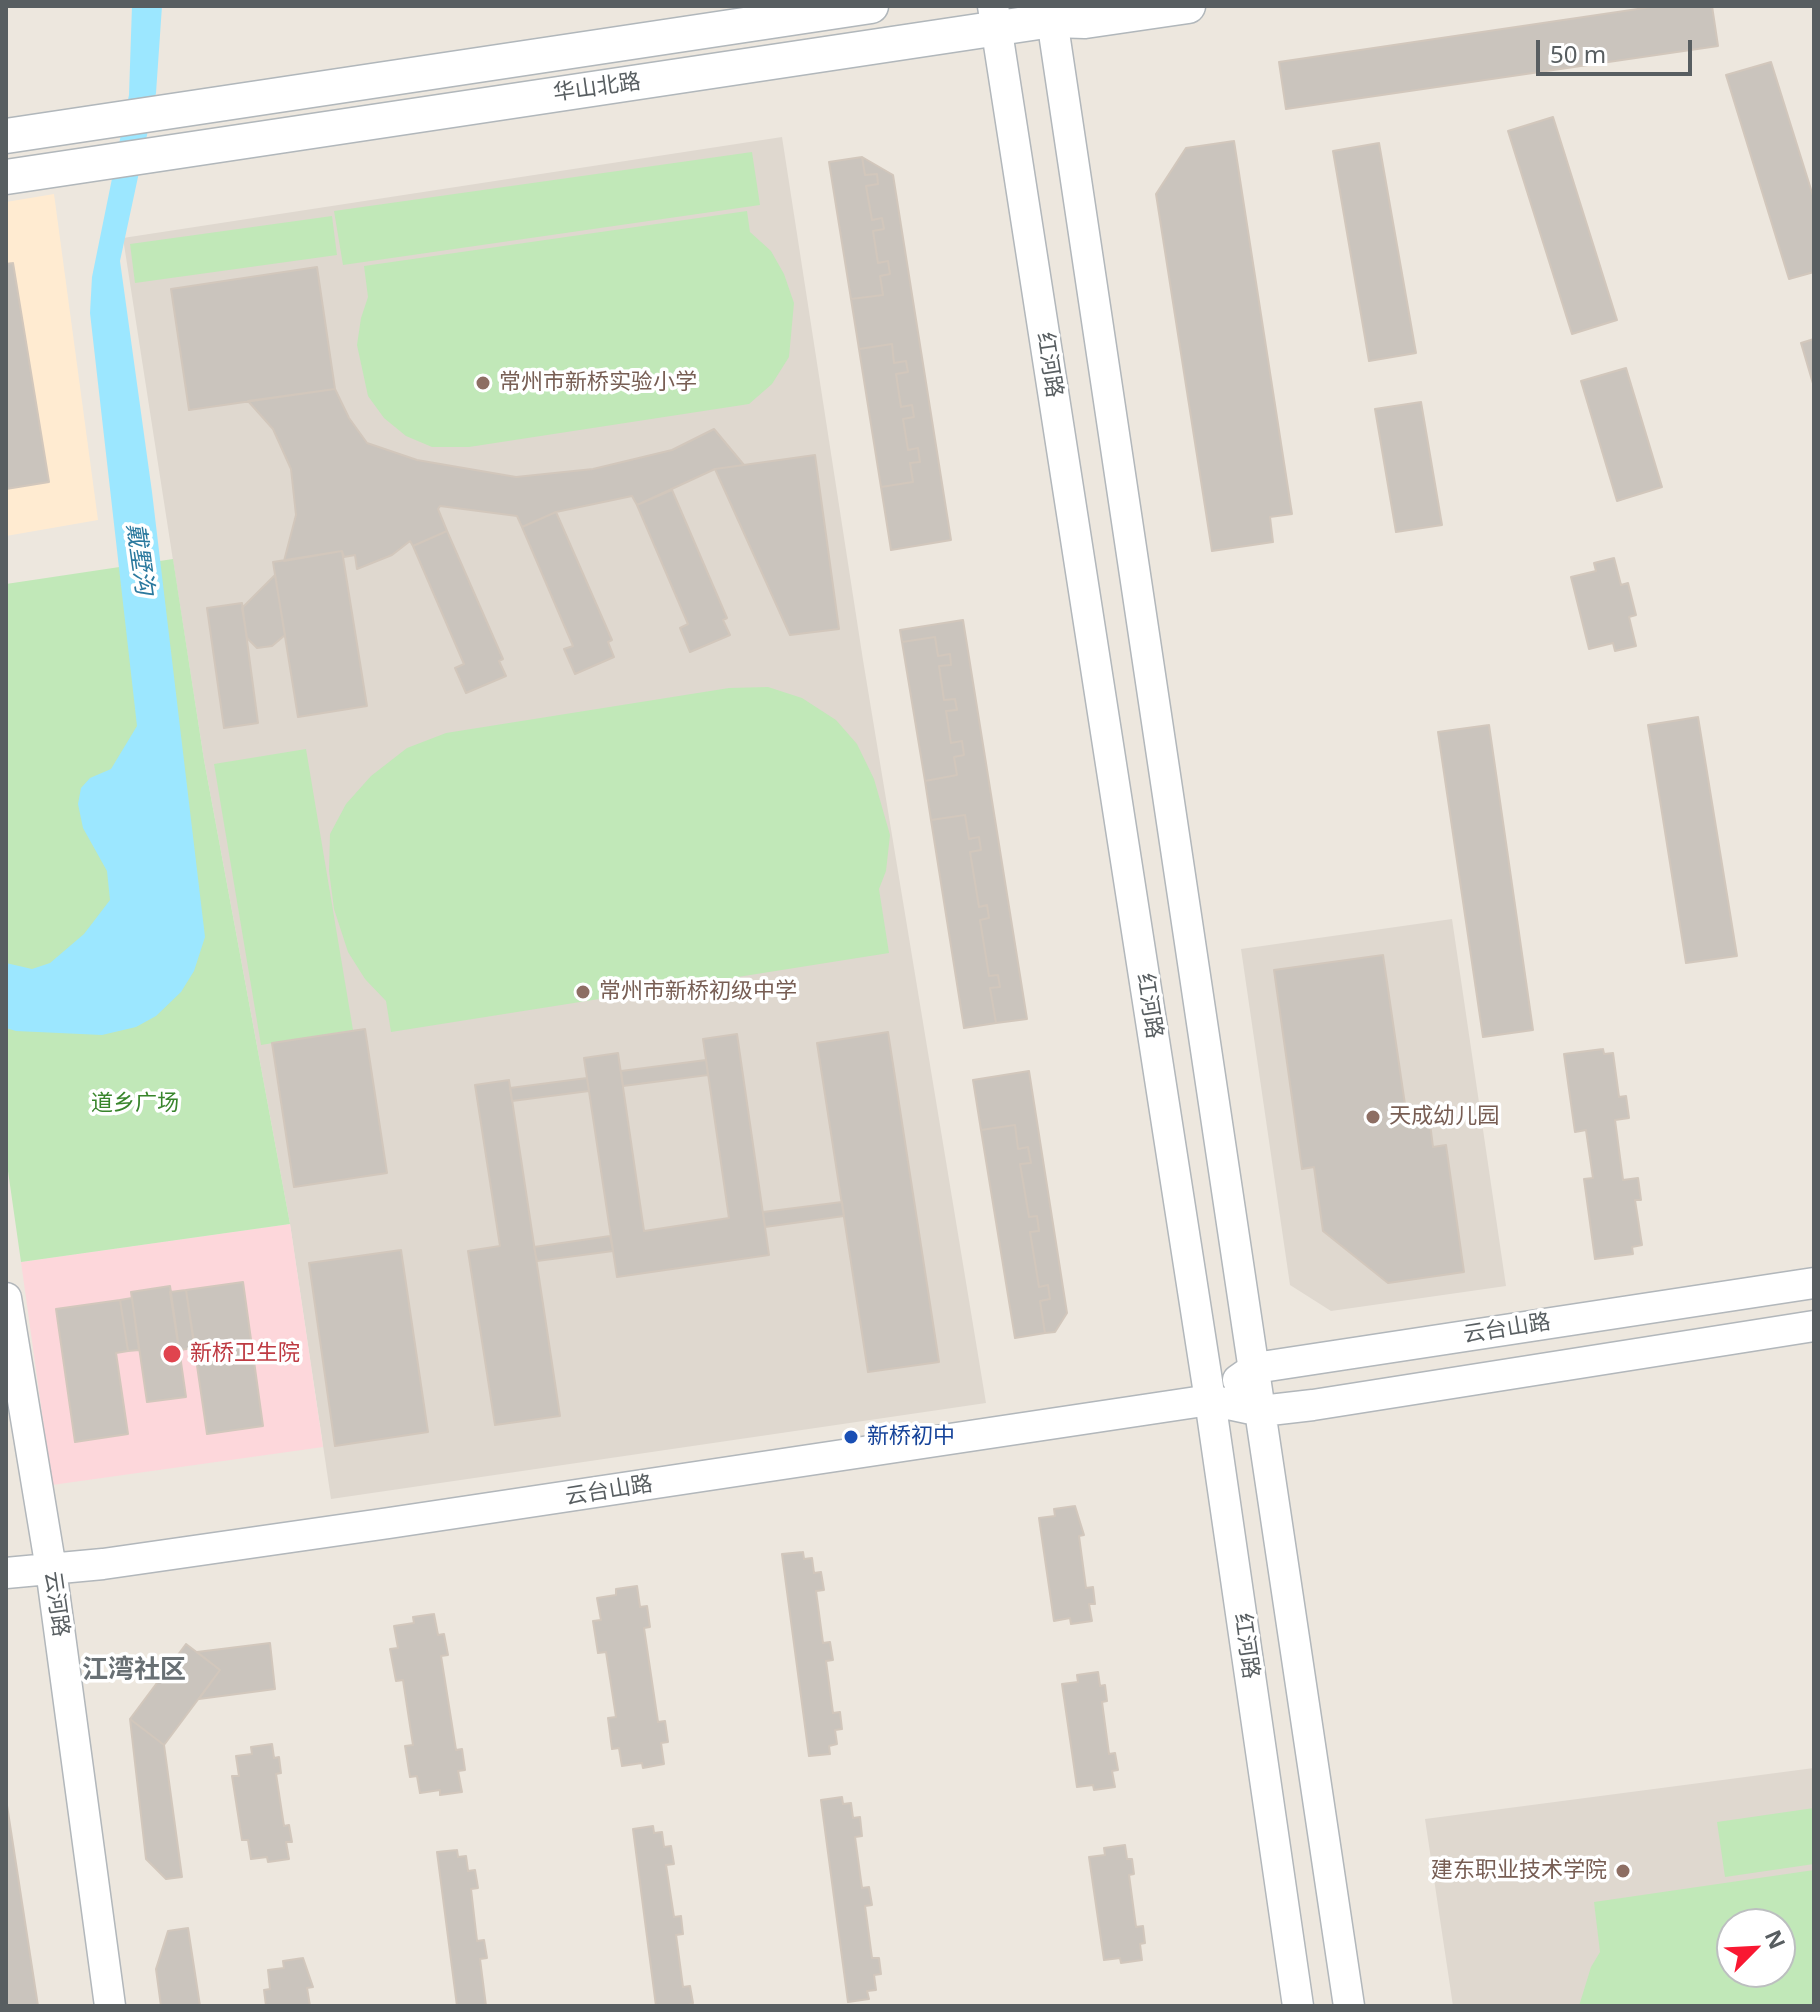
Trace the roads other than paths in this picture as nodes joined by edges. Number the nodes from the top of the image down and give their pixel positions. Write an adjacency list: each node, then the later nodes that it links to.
1 (871, 6): 5 (main road, 华山北路)
2 (1188, 6): 3 (main road, 华山北路)
3 (1051, 13): 4 (main road, 华山北路); 10 (street)
4 (995, 17): 6 (main road, 华山北路); 11 (street, 红河路)
5 (6, 136)
6 (6, 177)
7 (1814, 1283): 10 (street, 云台山路)
8 (6, 1298): 13 (street, 云河路)
9 (1814, 1326): 12 (street, 云台山路)
10 (1255, 1368): 11 (street, 云台山路); 12 (street)
11 (1210, 1400): 12 (street, 云台山路); 13 (street, 云台山路); 16 (street, 红河路)
12 (1261, 1411): 17 (street)
13 (51, 1569): 14 (street, 云台山路); 15 (street, 云河路)
14 (6, 1573)
15 (110, 2006)
16 (1298, 2006)
17 (1349, 2006)

